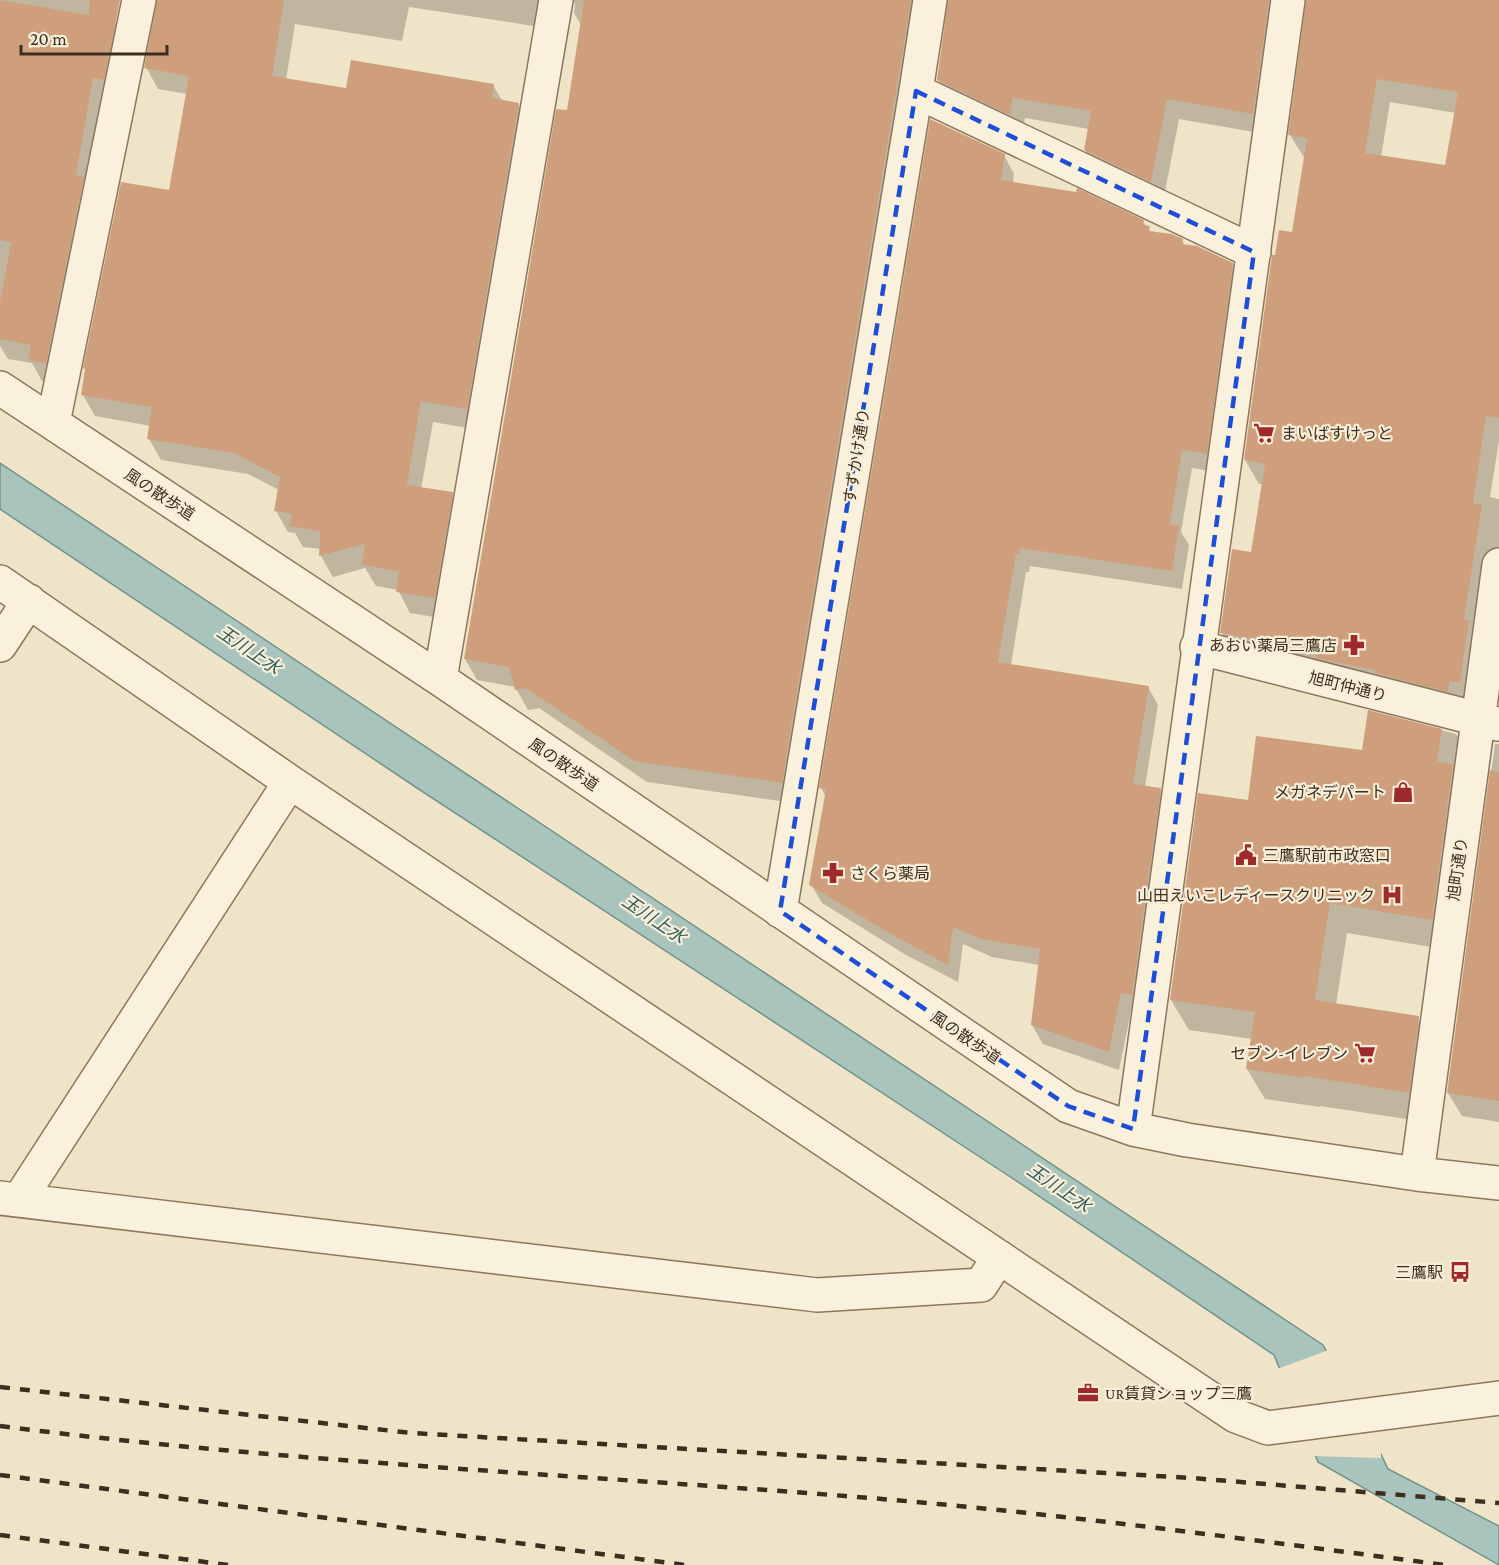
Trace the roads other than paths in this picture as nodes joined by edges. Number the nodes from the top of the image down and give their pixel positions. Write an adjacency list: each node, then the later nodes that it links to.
1 (139, 0): 8 (street)
2 (556, 0): 14 (street)
3 (930, 0): 5 (street, すずかけ通り)
4 (1288, 0): 6 (street)
5 (916, 91): 6 (street); 17 (street, すずかけ通り)
6 (1254, 252): 13 (street)
7 (0, 388): 8 (street, 風の散歩道)
8 (52, 423): 14 (street, 風の散歩道)
9 (1499, 565): 15 (street, 旭町通り)
10 (0, 582): 11 (street)
11 (29, 601): 12 (street); 16 (street)
12 (0, 645)
13 (1197, 647): 15 (street, 旭町仲通り); 18 (street)
14 (440, 679): 17 (street, 風の散歩道)
15 (1488, 722): 19 (street, 旭町通り)
16 (290, 782): 21 (street); 22 (street)
17 (780, 911): 18 (street, 風の散歩道)
18 (1133, 1129): 19 (street, 風の散歩道)
19 (1417, 1174): 20 (street, 風の散歩道)
20 (1499, 1183)
21 (10, 1199): 22 (street)
22 (999, 1257): 23 (street)
23 (1499, 1398)

